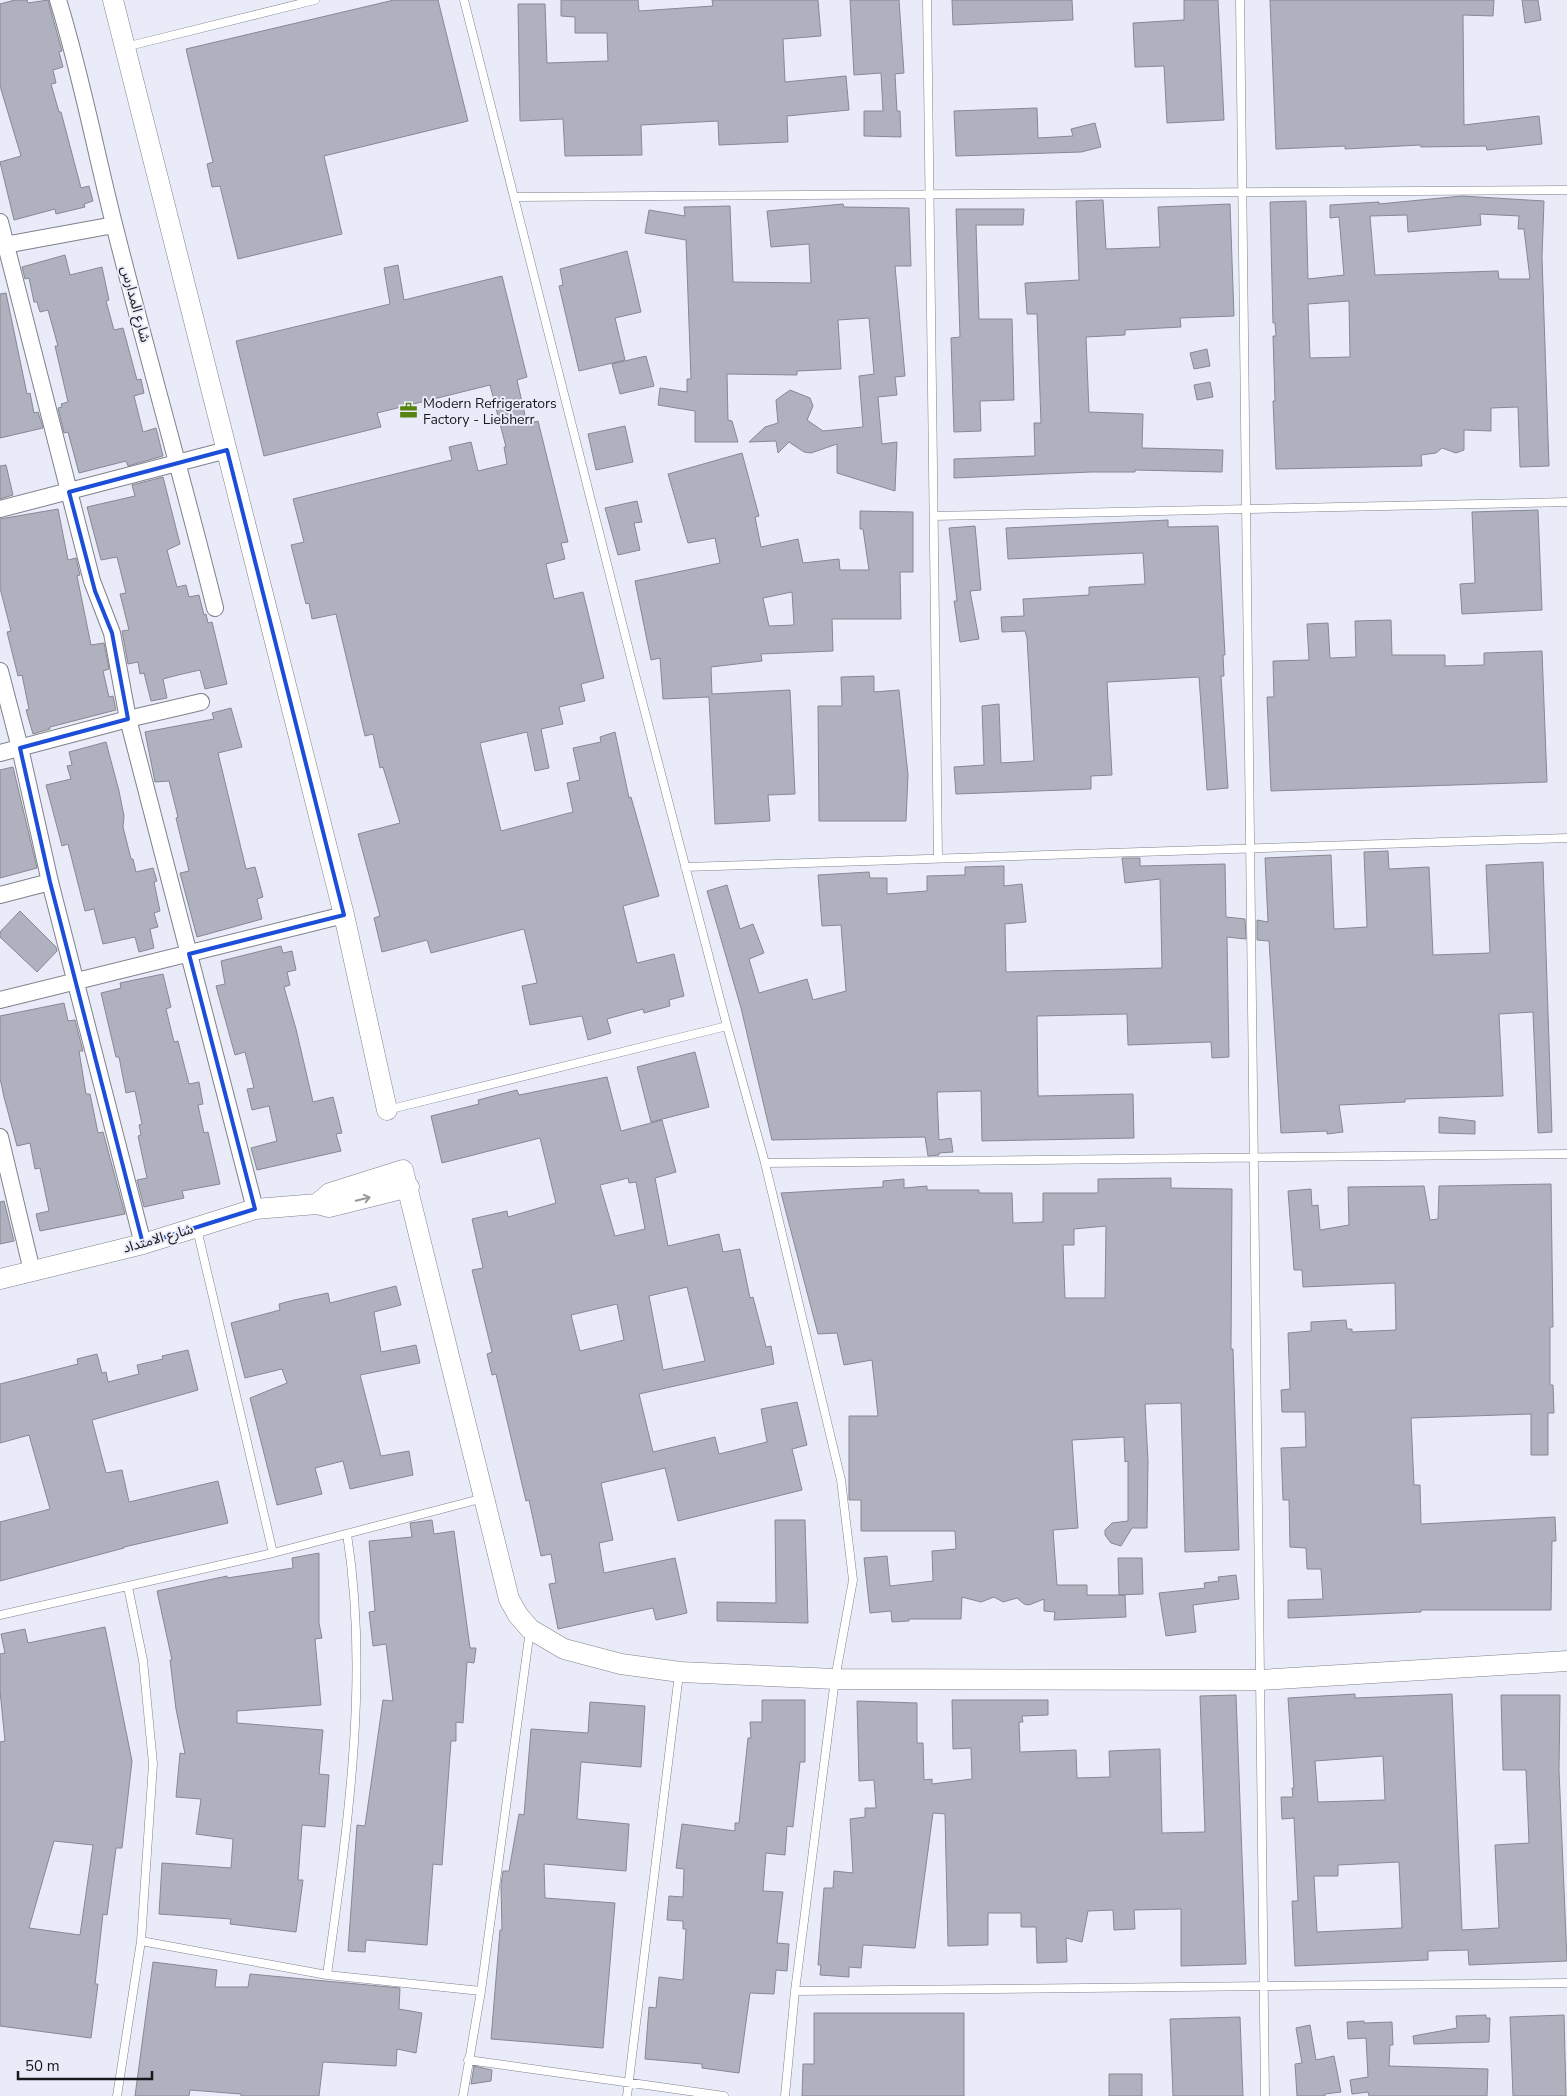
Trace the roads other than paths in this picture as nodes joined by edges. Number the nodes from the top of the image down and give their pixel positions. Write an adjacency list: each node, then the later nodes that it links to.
1 (58, 0): 13 (street, شارع المدارس)
2 (113, 0): 7 (street)
3 (315, 0): 7 (lane)
4 (464, 0): 11 (lane)
5 (927, 0): 10 (lane)
6 (1240, 0): 9 (lane)
7 (125, 47): 15 (street)
8 (1567, 190): 9 (lane)
9 (1242, 192): 10 (lane); 20 (lane)
10 (930, 193): 11 (lane); 21 (lane)
11 (515, 197): 31 (lane)
12 (0, 222): 14 (street)
13 (114, 225): 14 (street); 16 (street, شارع المدارس)
14 (3, 245): 17 (street)
15 (227, 450): 16 (street); 34 (street)
16 (179, 463): 17 (street); 22 (street, شارع المدارس)
17 (70, 492): 19 (street); 25 (street)
18 (1567, 502): 20 (lane)
19 (0, 509)
20 (1246, 510): 21 (lane); 29 (lane)
21 (934, 516): 30 (lane)
22 (215, 608)
23 (0, 671): 26 (street)
24 (201, 702): 25 (street)
25 (128, 719): 26 (street); 35 (street)
26 (20, 748): 27 (street); 32 (street)
27 (0, 753)
28 (1567, 838): 29 (lane)
29 (1250, 847): 30 (lane); 42 (lane)
30 (938, 858): 31 (lane)
31 (686, 867): 38 (lane)
32 (50, 882): 33 (street); 36 (street)
33 (0, 895)
34 (344, 915): 35 (street); 39 (street)
35 (189, 954): 36 (street); 44 (street)
36 (77, 982): 37 (street); 46 (street)
37 (0, 1000)
38 (727, 1026): 39 (lane); 43 (lane)
39 (387, 1110)
40 (0, 1137): 47 (street)
41 (1567, 1154): 42 (lane)
42 (1254, 1158): 43 (lane); 58 (lane)
43 (765, 1163): 57 (lane)
44 (256, 1209): 45 (street, شارع الامتداد); 49 (street, شارع الامتداد)
45 (196, 1227): 46 (street, شارع الامتداد); 51 (lane)
46 (143, 1244): 47 (street, شارع الامتداد)
47 (32, 1271): 48 (street, شارع الامتداد)
48 (0, 1279)
49 (484, 1498): 50 (lane); 54 (street)
50 (347, 1534): 51 (lane); 60 (lane)
51 (272, 1553): 52 (lane)
52 (128, 1587): 53 (lane); 59 (lane)
53 (0, 1615)
54 (530, 1630): 56 (street); 63 (lane)
55 (1567, 1661): 58 (street)
56 (680, 1672): 57 (street); 66 (lane)
57 (835, 1679): 58 (street); 64 (lane)
58 (1260, 1680): 62 (lane)
59 (141, 1941): 60 (lane); 67 (lane)
60 (327, 1975): 63 (lane)
61 (1567, 1983): 62 (lane)
62 (1264, 1986): 64 (lane); 72 (lane)
63 (481, 1991): 65 (lane)
64 (795, 1991): 71 (lane)
65 (468, 2060): 66 (lane); 68 (lane)
66 (629, 2082): 69 (lane); 70 (lane)
67 (117, 2096)
68 (463, 2096)
69 (627, 2096)
70 (724, 2096)
71 (785, 2096)
72 (1266, 2096)

